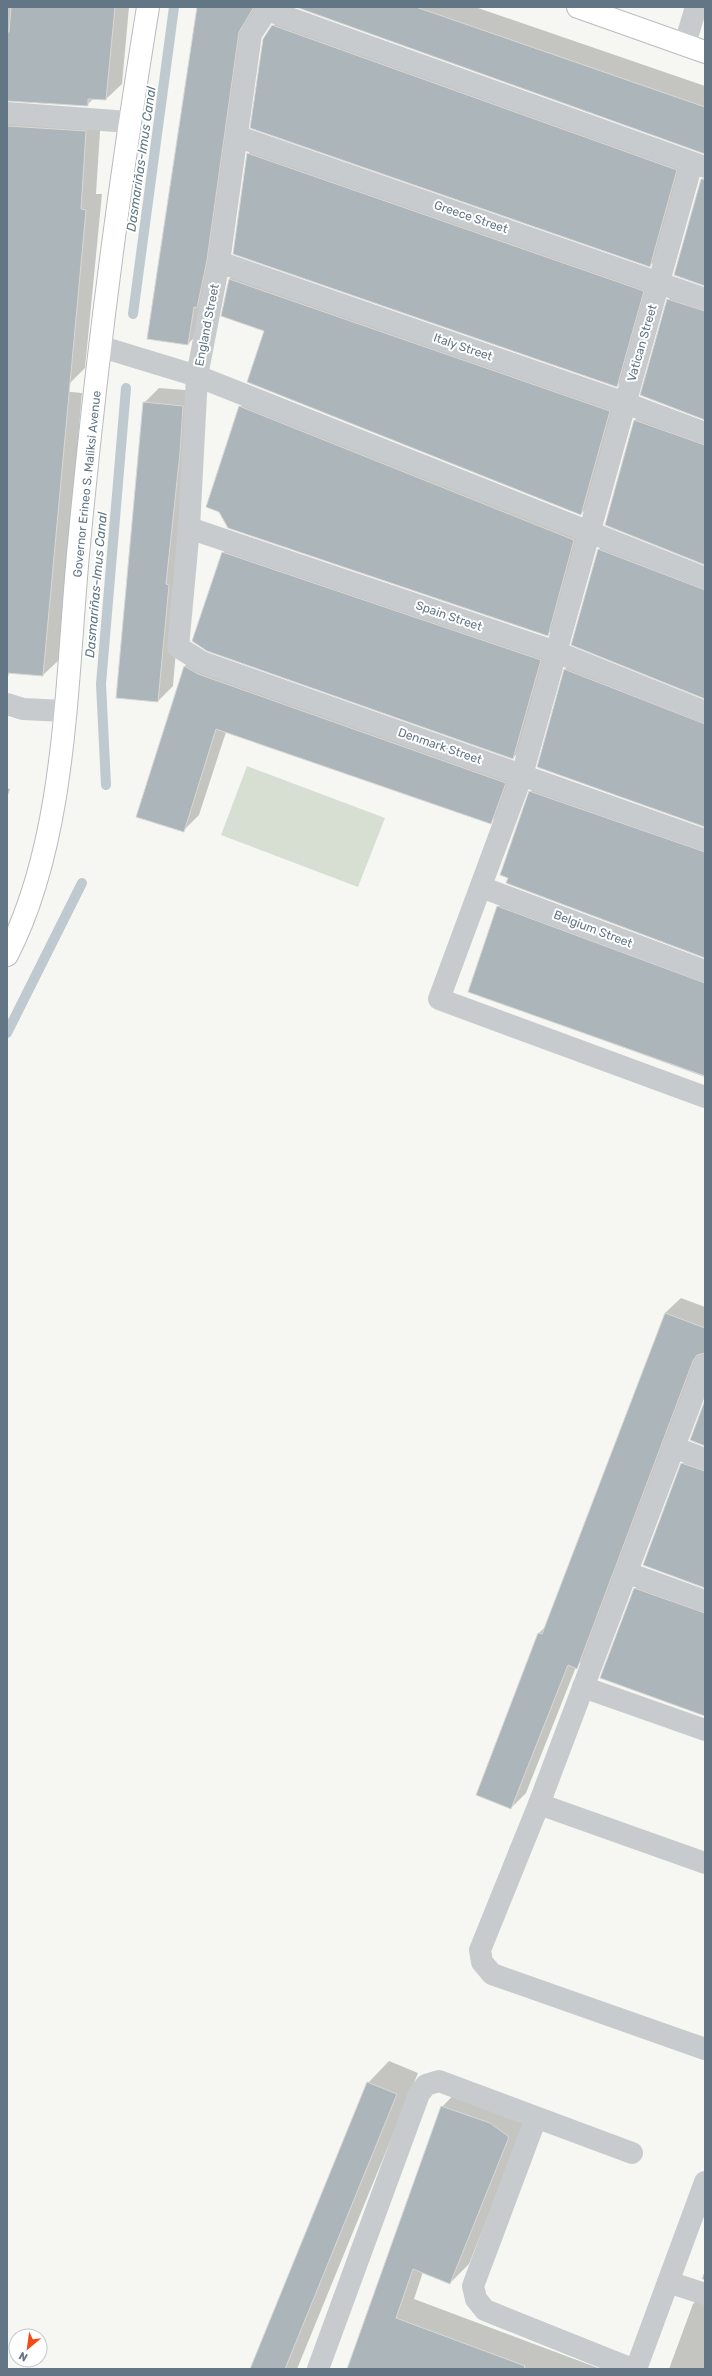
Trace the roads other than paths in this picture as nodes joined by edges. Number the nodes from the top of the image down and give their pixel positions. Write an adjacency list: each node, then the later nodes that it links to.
1 (148, 7): 6 (main road, Governor Erineo S. Maliksi Avenue)
2 (578, 7): 4 (main road)
3 (696, 7): 4 (street)
4 (695, 48)
5 (7, 113): 6 (street)
6 (129, 122): 12 (main road, Governor Erineo S. Maliksi Avenue)
7 (236, 136): 8 (street, England Street); 9 (street, England Street); 10 (street, Greece Street)
8 (699, 165): 10 (street, Vatican Street)
9 (219, 262): 13 (street, England Street); 14 (street, Italy Street)
10 (659, 283): 11 (street, Greece Street); 14 (street, Vatican Street)
11 (705, 299)
12 (102, 347): 13 (street); 22 (main road, Governor Erineo S. Maliksi Avenue)
13 (197, 376): 16 (street, England Street); 17 (street)
14 (625, 403): 15 (street, Italy Street); 17 (street, Vatican Street)
15 (705, 433)
16 (189, 528): 19 (street, England Street); 20 (street, Spain Street)
17 (589, 532): 18 (street); 20 (street, Vatican Street)
18 (705, 578)
19 (178, 647): 24 (street, Denmark Street)
20 (556, 652): 23 (street, Spain Street); 24 (street, Vatican Street)
21 (7, 704): 22 (street)
22 (64, 711): 27 (main road, Governor Erineo S. Maliksi Avenue)
23 (705, 712)
24 (522, 775): 25 (street, Denmark Street); 26 (street, Vatican Street)
25 (705, 840)
26 (481, 887): 28 (street, Belgium Street); 29 (street, Vatican Street)
27 (7, 955)
28 (705, 970)
29 (705, 1097)
30 (705, 1365): 31 (street)
31 (673, 1447): 32 (street); 33 (street)
32 (705, 1459)
33 (625, 1572): 34 (street); 35 (street)
34 (705, 1601)
35 (583, 1687): 36 (street); 37 (street)
36 (705, 1730)
37 (539, 1804): 38 (street); 39 (street)
38 (705, 1863)
39 (705, 2049)
40 (536, 2118): 41 (street); 45 (street); 46 (street)
41 (632, 2153)
42 (705, 2182): 43 (street)
43 (668, 2282): 44 (street); 47 (street)
44 (705, 2294)
45 (318, 2369)
46 (632, 2369)
47 (636, 2369)

